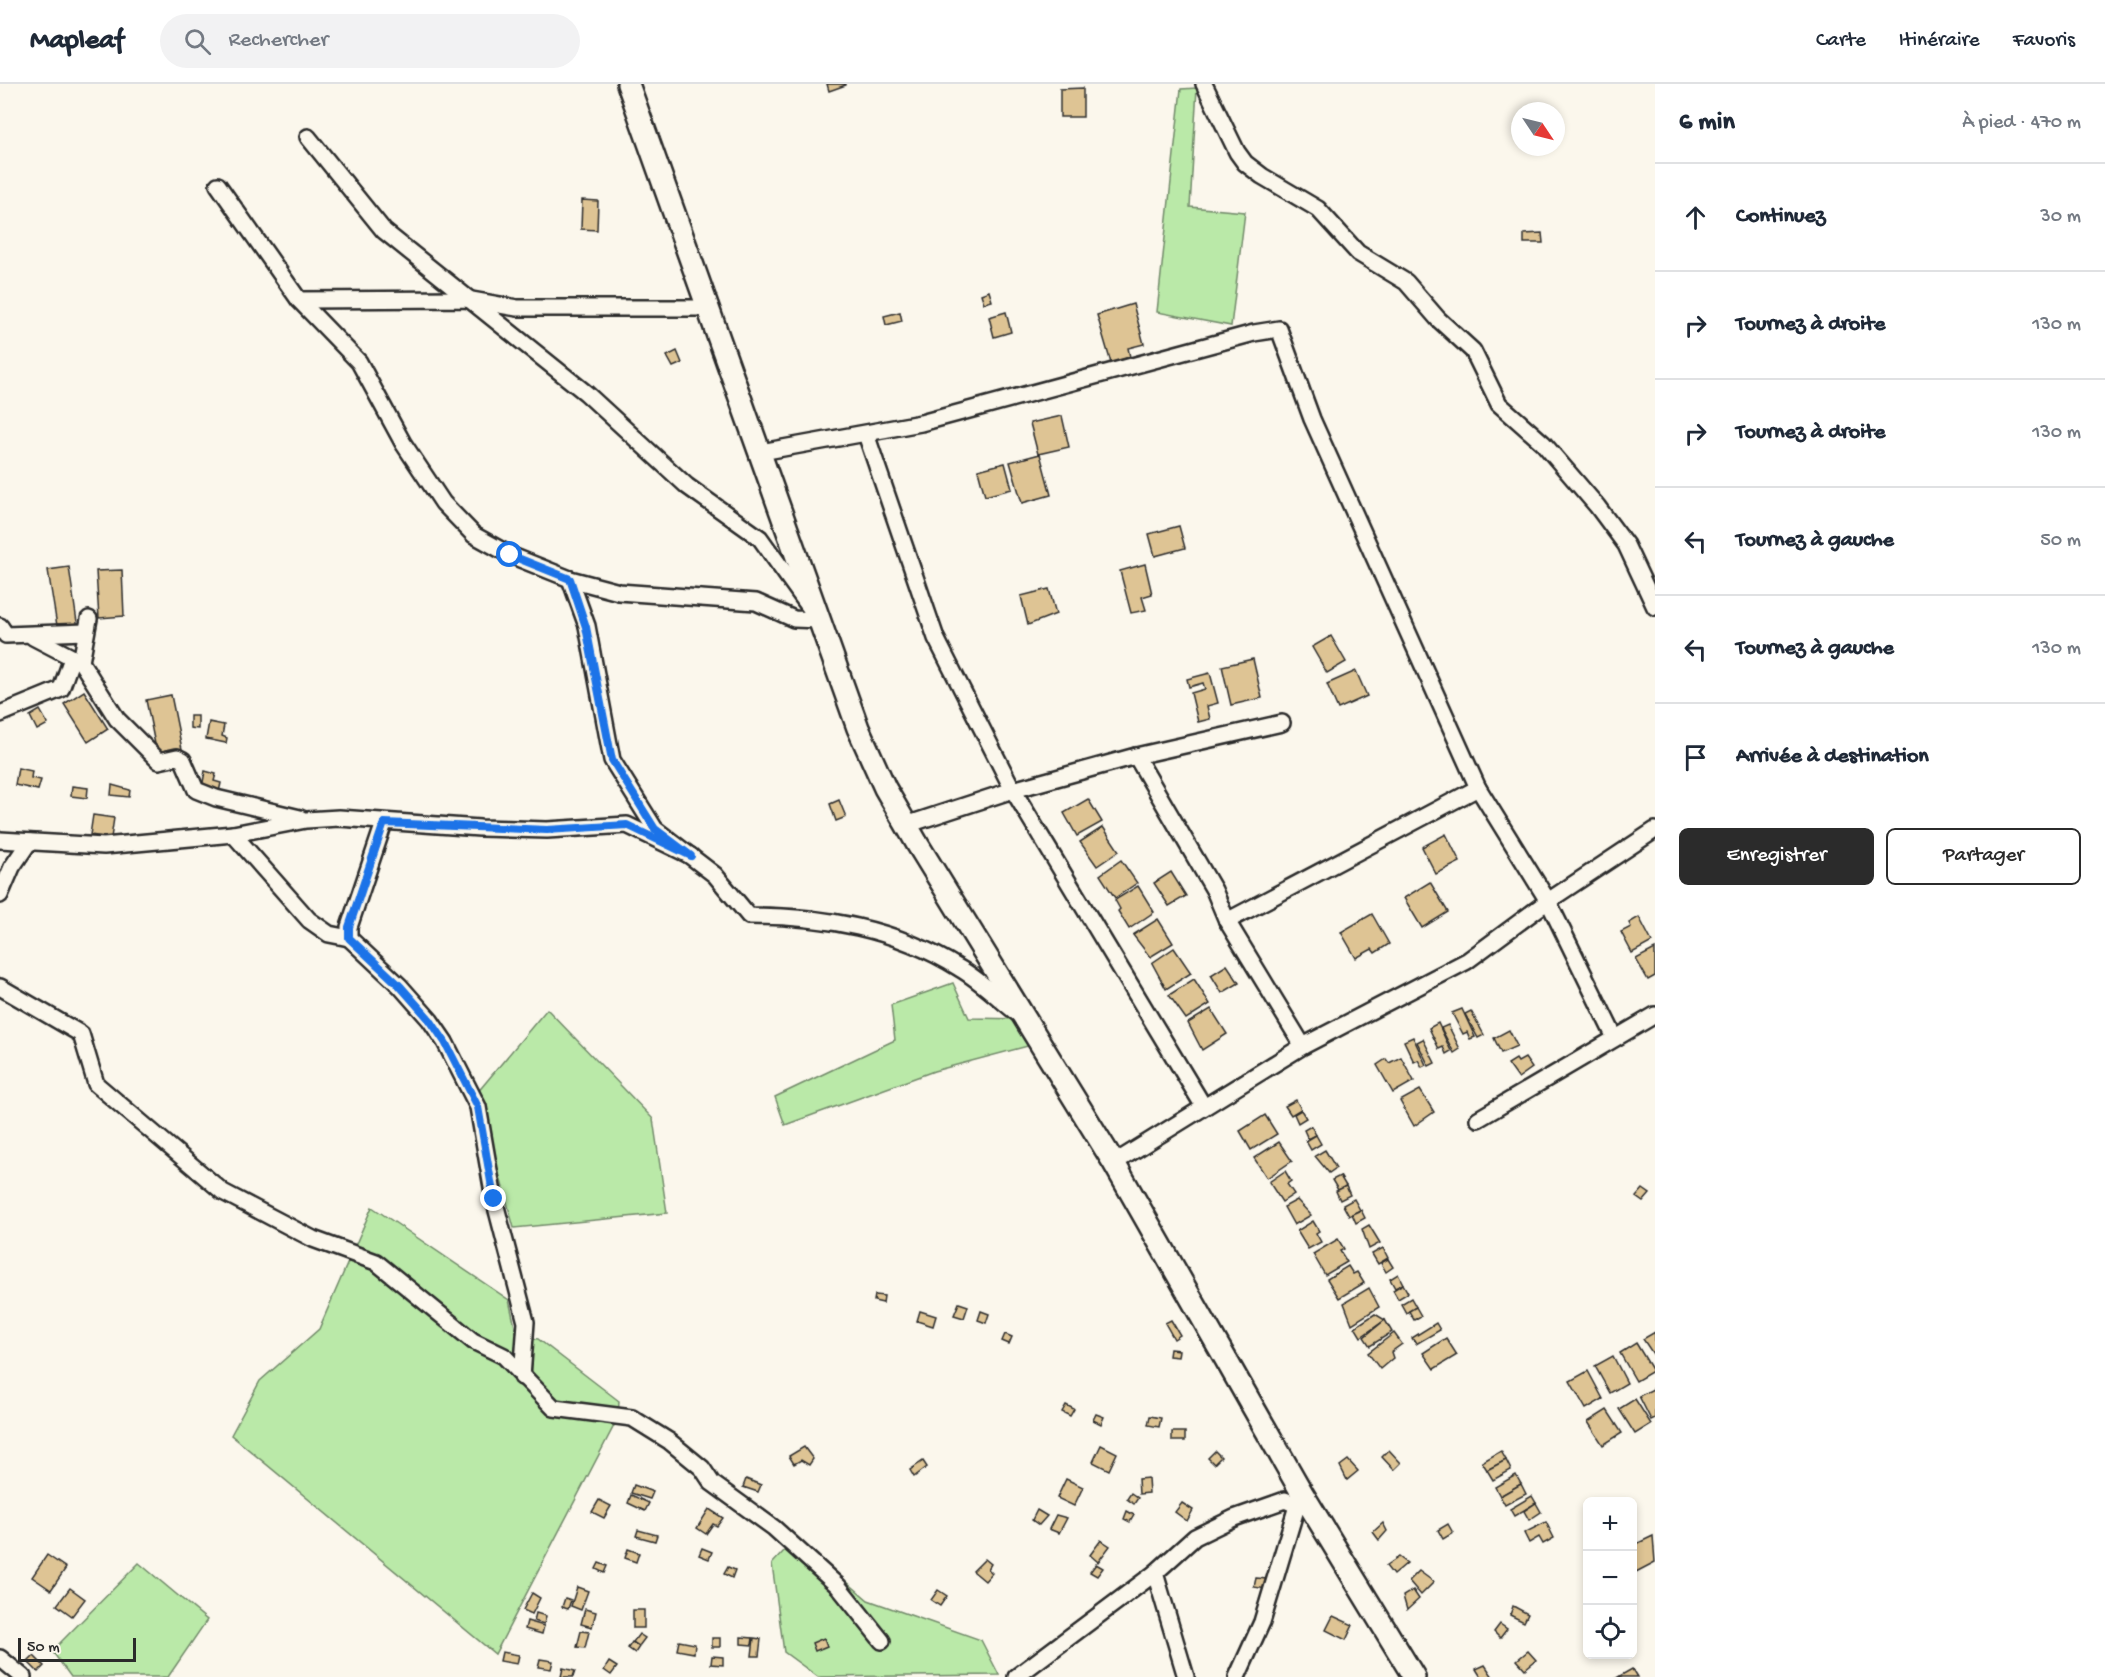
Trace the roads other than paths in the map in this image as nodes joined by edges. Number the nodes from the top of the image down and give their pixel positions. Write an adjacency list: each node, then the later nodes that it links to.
1 (628, 84): 7 (street)
2 (1204, 84): 11 (street)
3 (308, 137): 5 (street)
4 (218, 185): 6 (street)
5 (465, 299): 6 (street); 7 (street); 12 (street)
6 (298, 300): 10 (street)
7 (707, 308): 9 (street)
8 (866, 434): 9 (street); 19 (street); 20 (street)
9 (761, 452): 12 (street)
10 (570, 579): 12 (street); 28 (street)
11 (1655, 607)
12 (819, 620): 23 (street)
13 (0, 626): 14 (street)
14 (28, 634): 15 (street); 15 (street)
15 (76, 660): 16 (street); 21 (street)
16 (0, 714)
17 (1282, 723): 18 (street)
18 (1136, 756): 20 (street); 31 (street)
19 (1478, 788): 30 (street); 31 (street)
20 (1013, 790): 23 (street); 38 (street)
21 (306, 819): 22 (street); 25 (street)
22 (384, 823): 28 (street); 32 (street)
23 (906, 825): 35 (street)
24 (1655, 830): 30 (street)
25 (232, 834): 27 (street); 32 (street)
26 (0, 840): 27 (street)
27 (29, 842): 29 (street)
28 (691, 856): 35 (street)
29 (0, 895)
30 (1548, 901): 36 (street); 37 (street)
31 (1227, 921): 37 (street)
32 (349, 938): 41 (street)
33 (0, 987): 41 (street)
34 (1655, 1015): 36 (street)
35 (1024, 1019): 40 (street)
36 (1616, 1038): 39 (street)
37 (1303, 1046): 38 (street)
38 (1204, 1107): 40 (street)
39 (1478, 1119)
40 (1114, 1163): 42 (street)
41 (522, 1377): 44 (street)
42 (1299, 1499): 43 (street); 49 (street); 50 (street)
43 (1155, 1573): 47 (street); 48 (street)
44 (882, 1641)
45 (0, 1658): 46 (street)
46 (23, 1677)
47 (1016, 1677)
48 (1186, 1677)
49 (1237, 1677)
50 (1414, 1677)

